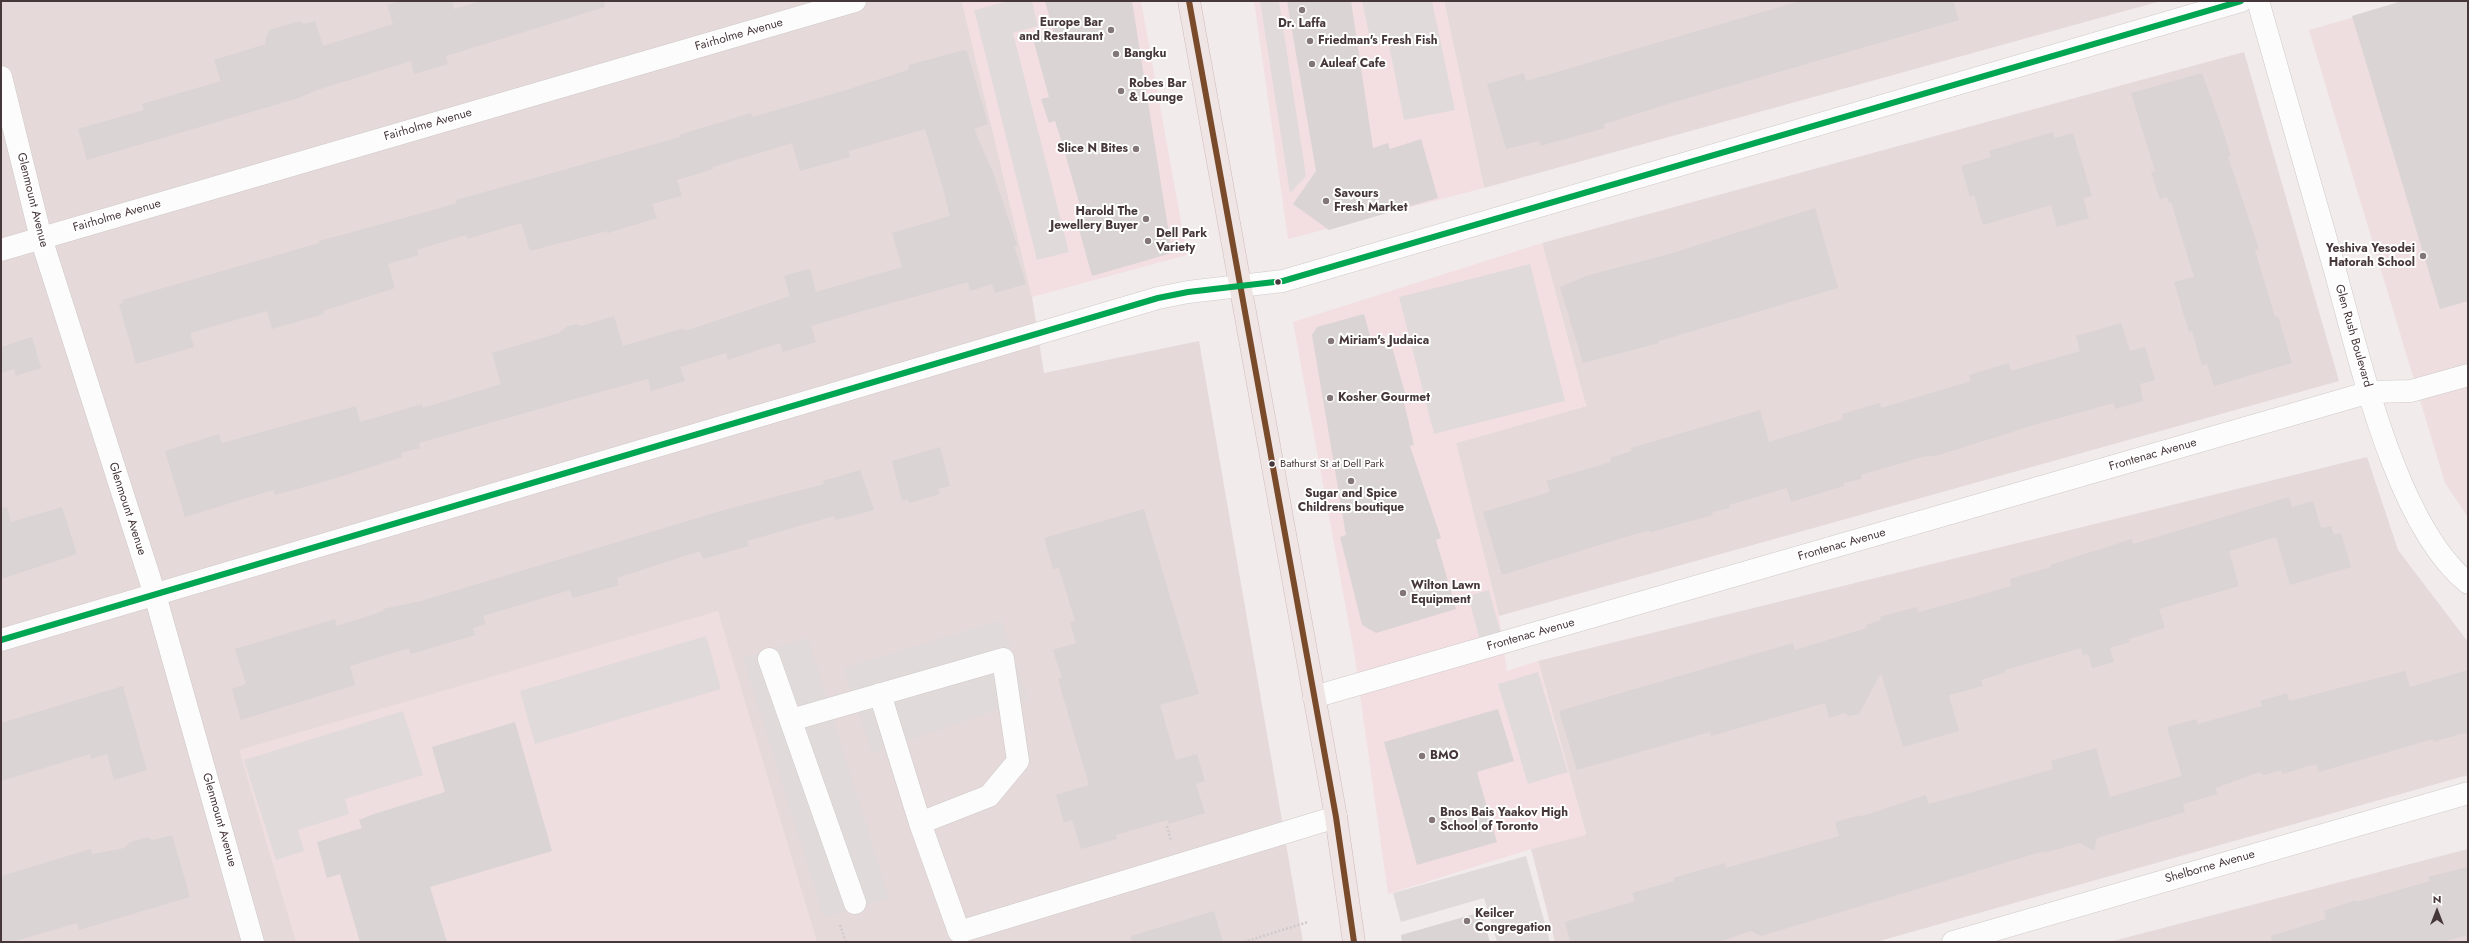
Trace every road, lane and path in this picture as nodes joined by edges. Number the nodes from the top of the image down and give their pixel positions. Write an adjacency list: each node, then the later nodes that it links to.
1 (855, 1): 6 (street, Fairholme Avenue)
2 (1189, 1): 8 (main road)
3 (2241, 1): 8 (street)
4 (2258, 1): 10 (street, Glen Rush Boulevard)
5 (1, 77): 6 (street, Glenmount Avenue)
6 (40, 238): 7 (street, Fairholme Avenue); 12 (street, Glenmount Avenue)
7 (1, 250)
8 (1240, 286): 12 (street); 16 (main road)
9 (2468, 375): 10 (street, Frontenac Avenue)
10 (2370, 392): 11 (street, Glen Rush Boulevard); 16 (street, Frontenac Avenue)
11 (2468, 583)
12 (155, 595): 13 (street); 23 (street, Glenmount Avenue)
13 (1, 640)
14 (769, 659): 17 (street)
15 (880, 694): 17 (street); 20 (street); 20 (street)
16 (1314, 697): 19 (main road)
17 (791, 720): 21 (street)
18 (2468, 793): 26 (street, Shelborne Avenue)
19 (1336, 817): 20 (street); 25 (main road)
20 (920, 823)
21 (855, 902)
22 (1308, 922): 24 (path)
23 (253, 942)
24 (1244, 942)
25 (1354, 942)
26 (1953, 942)

